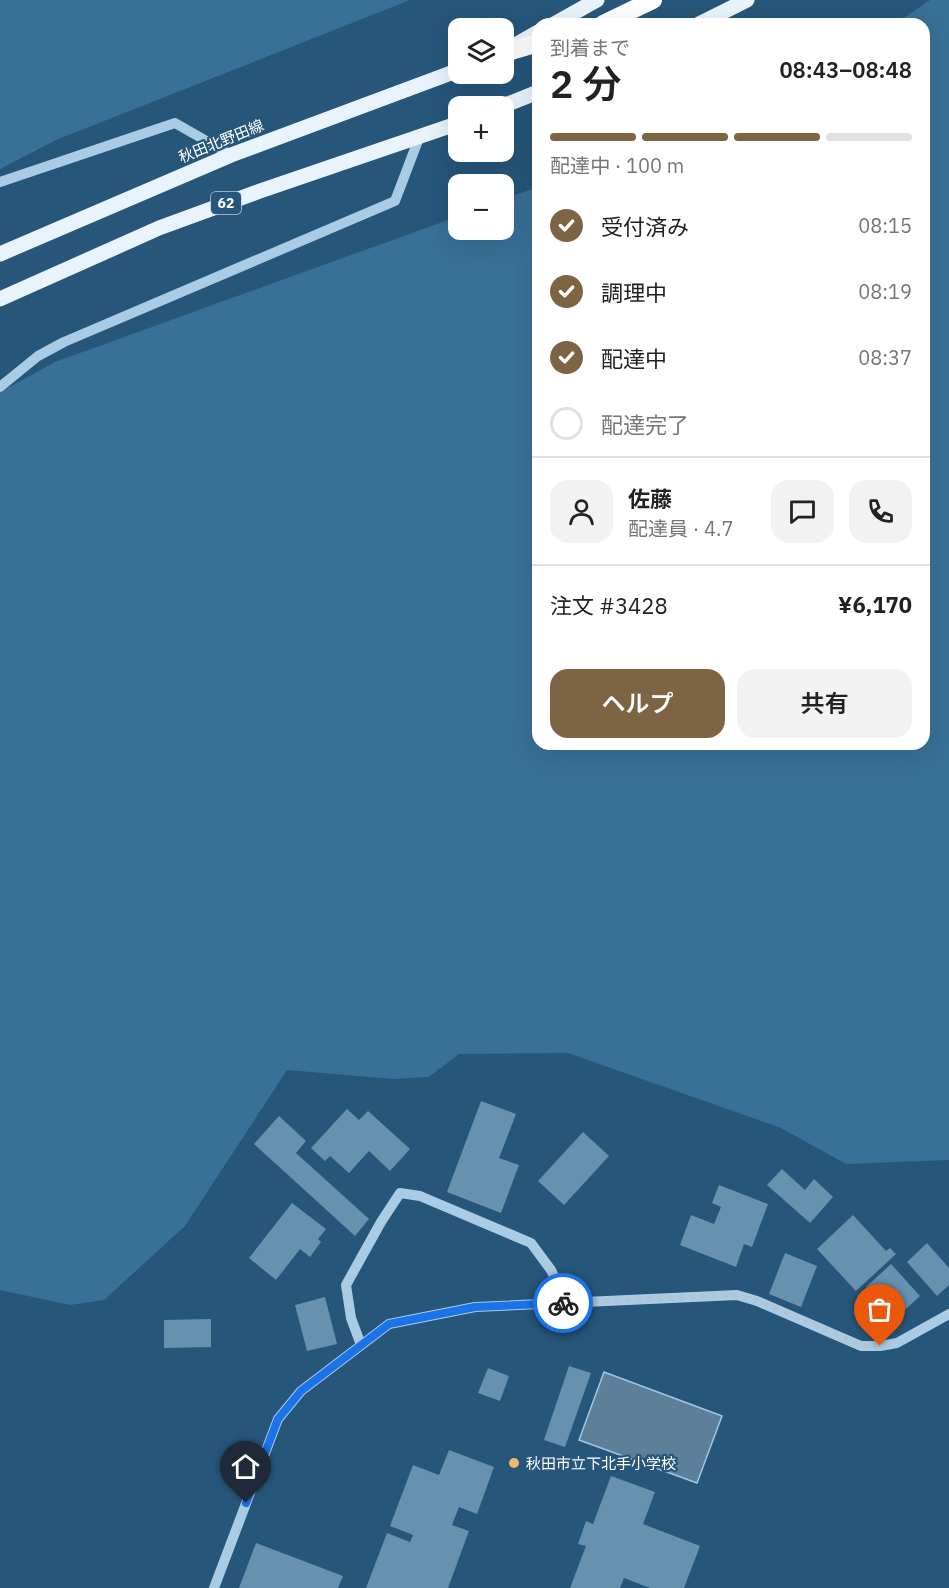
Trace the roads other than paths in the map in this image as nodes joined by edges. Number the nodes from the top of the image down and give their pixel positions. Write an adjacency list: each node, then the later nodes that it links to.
1 (597, 0): 4 (main road)
2 (653, 0): 5 (highway)
3 (747, 0): 6 (main road)
4 (565, 18)
5 (616, 18)
6 (711, 18)
7 (532, 36): 9 (main road)
8 (532, 45): 10 (highway)
9 (514, 46)
10 (514, 49)
11 (448, 74): 16 (main road, 秋田北野田線)
12 (532, 94): 13 (main road)
13 (514, 102)
14 (448, 127): 15 (main road, 62)
15 (419, 138): 19 (main road, 62); 20 (street)
16 (231, 155): 17 (street); 18 (main road, 秋田北野田線)
17 (0, 182)
18 (0, 254)
19 (0, 299)
20 (0, 387)
21 (567, 1303): 22 (street); 23 (street); 23 (street)
22 (949, 1314)
23 (361, 1345): 24 (street)
24 (214, 1588)

